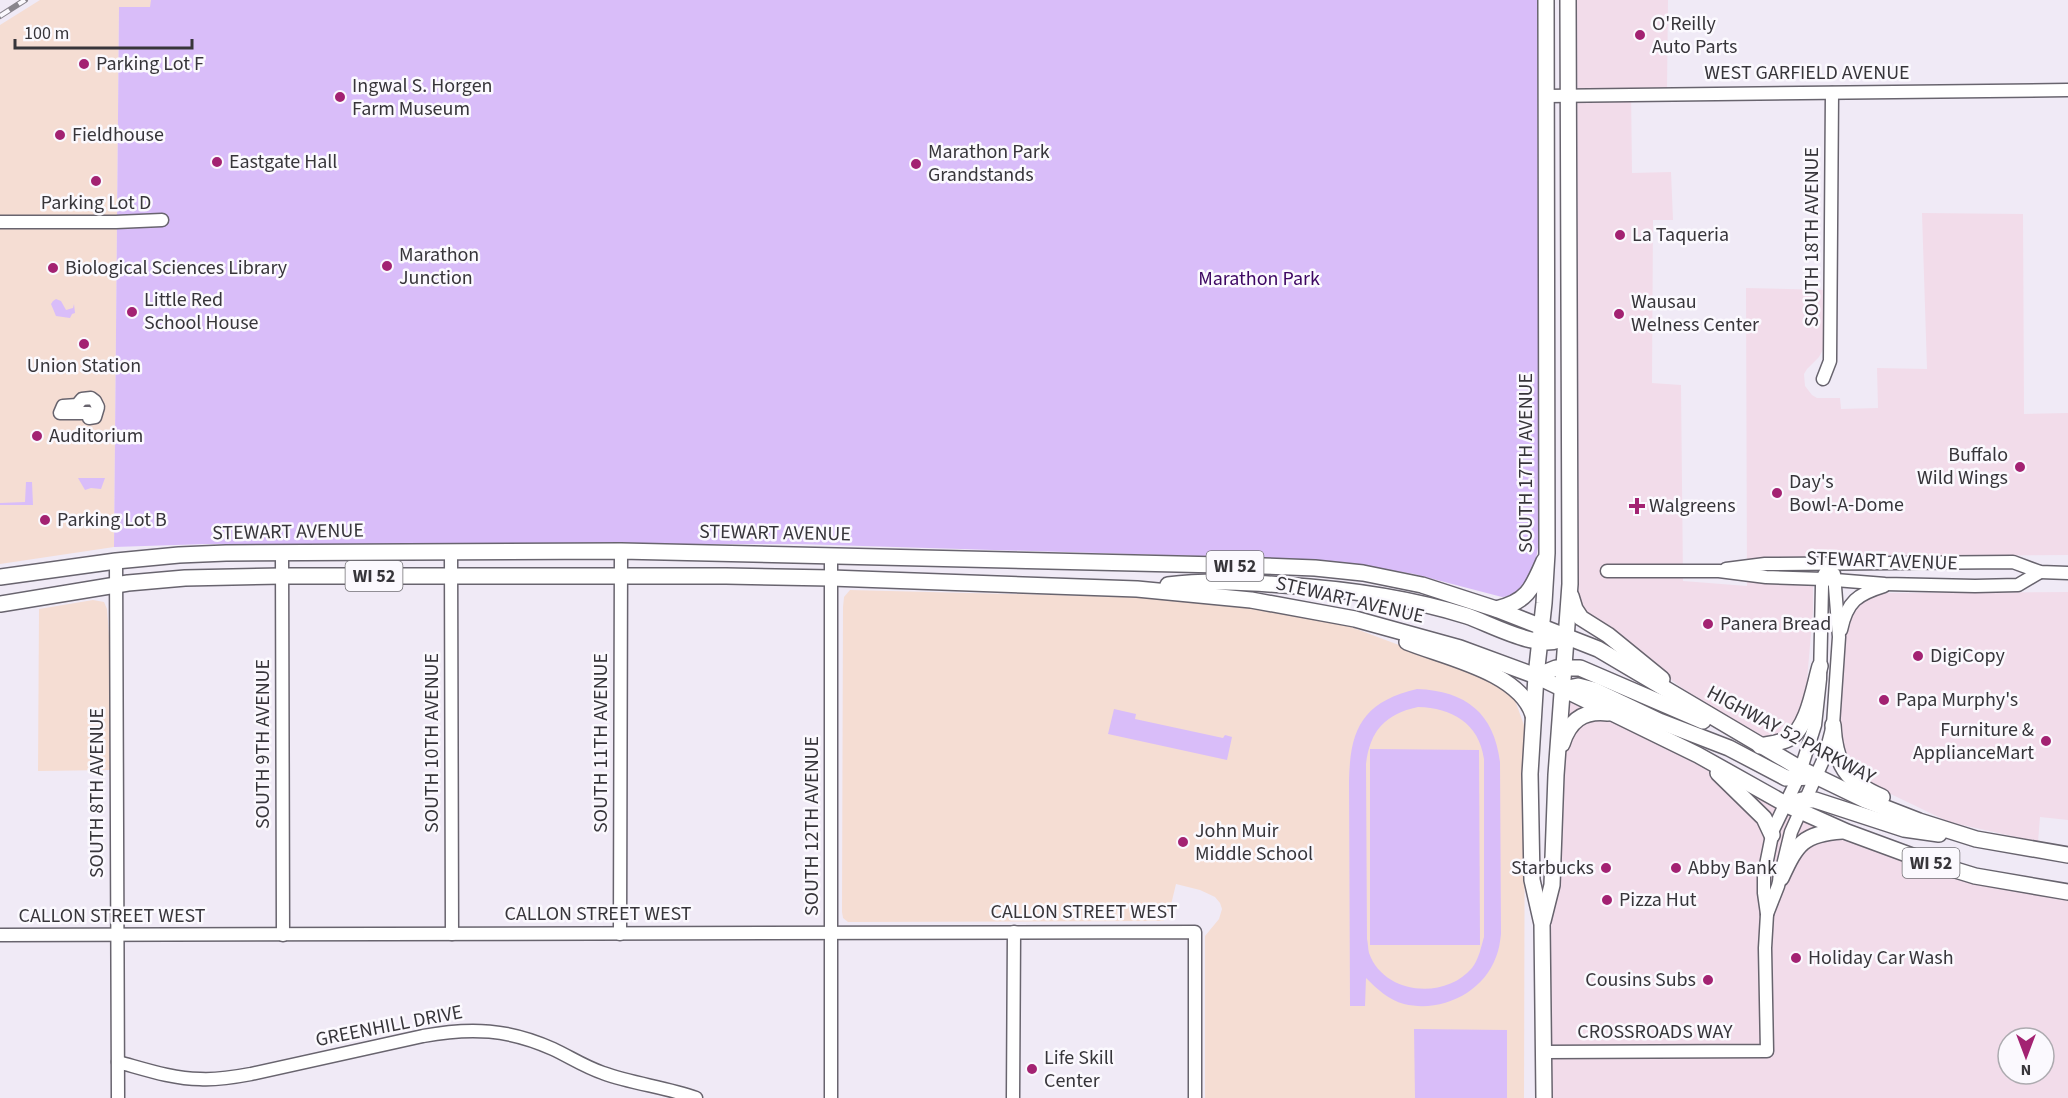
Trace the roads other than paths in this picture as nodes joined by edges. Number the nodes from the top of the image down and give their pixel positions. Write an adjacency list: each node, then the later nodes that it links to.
1 (1546, 0): 6 (main road, SOUTH 17TH AVENUE)
2 (1568, 0): 5 (main road, SOUTH 17TH AVENUE)
3 (2068, 90): 4 (street, WEST GARFIELD AVENUE)
4 (1832, 93): 5 (street, WEST GARFIELD AVENUE); 9 (street, SOUTH 18TH AVENUE)
5 (1569, 95): 6 (street, WEST GARFIELD AVENUE); 27 (main road, SOUTH 17TH AVENUE)
6 (1546, 96): 13 (main road, SOUTH 17TH AVENUE)
7 (162, 220): 8 (street)
8 (0, 222)
9 (1823, 379)
10 (621, 551): 11 (main road, STEWART AVENUE / WI 52); 14 (main road, STEWART AVENUE / WI 52); 23 (street, SOUTH 11TH AVENUE)
11 (451, 552): 12 (main road, STEWART AVENUE / WI 52); 22 (street, SOUTH 10TH AVENUE)
12 (282, 553): 15 (main road, STEWART AVENUE / WI 52); 21 (street, SOUTH 9TH AVENUE)
13 (1547, 553): 32 (main road); 34 (main road, SOUTH 17TH AVENUE)
14 (831, 555): 25 (street, SOUTH 12TH AVENUE); 32 (main road, STEWART AVENUE / WI 52)
15 (116, 561): 24 (main road, STEWART AVENUE / WI 52); 29 (street, SOUTH 8TH AVENUE)
16 (1831, 563): 18 (street, STEWART AVENUE); 19 (street, STEWART AVENUE); 26 (street)
17 (1607, 571): 18 (street, STEWART AVENUE)
18 (1719, 571): 26 (street, STEWART AVENUE)
19 (2040, 572): 20 (street, STEWART AVENUE); 28 (street, STEWART AVENUE)
20 (2068, 573)
21 (282, 576): 22 (main road, STEWART AVENUE / WI 52); 29 (main road, STEWART AVENUE / WI 52); 69 (street, SOUTH 9TH AVENUE)
22 (450, 576): 23 (main road, STEWART AVENUE / WI 52); 65 (street, SOUTH 10TH AVENUE)
23 (621, 576): 25 (main road, STEWART AVENUE / WI 52); 66 (street, SOUTH 11TH AVENUE)
24 (0, 577)
25 (831, 578): 30 (main road, STEWART AVENUE / WI 52); 63 (street, SOUTH 12TH AVENUE)
26 (1829, 580): 28 (street, STEWART AVENUE); 36 (street); 38 (street)
27 (1569, 584): 35 (main road, SOUTH 17TH AVENUE); 42 (main road)
28 (1891, 584): 36 (street)
29 (116, 585): 31 (main road, STEWART AVENUE / WI 52); 68 (street, SOUTH 8TH AVENUE)
30 (1137, 589): 33 (main road, STEWART AVENUE / WI 52); 37 (main road)
31 (0, 604)
32 (1496, 609): 34 (main road, STEWART AVENUE / WI 52)
33 (1355, 619): 40 (main road, STEWART AVENUE / WI 52); 44 (main road)
34 (1541, 627): 35 (main road, HIGHWAY 52 PARKWAY / WI 52); 37 (main road, SOUTH 17TH AVENUE)
35 (1566, 636): 37 (main road); 39 (main road, SOUTH 17TH AVENUE); 42 (main road, HIGHWAY 52 PARKWAY / WI 52)
36 (1839, 637): 45 (street)
37 (1540, 642): 40 (main road, SOUTH 17TH AVENUE)
38 (1821, 666): 47 (main road); 50 (street)
39 (1564, 667): 40 (main road); 41 (main road, SOUTH 17TH AVENUE); 46 (main road)
40 (1536, 676): 41 (main road, WI 52); 44 (main road, SOUTH 17TH AVENUE)
41 (1563, 689): 43 (main road, WI 52); 48 (main road, SOUTH 17TH AVENUE); 50 (main road)
42 (1693, 707): 46 (main road, HIGHWAY 52 PARKWAY / WI 52)
43 (1614, 714): 48 (main road); 49 (main road, WI 52)
44 (1534, 718): 62 (main road, SOUTH 17TH AVENUE)
45 (1833, 725): 51 (street); 54 (main road)
46 (1729, 728): 47 (main road, HIGHWAY 52 PARKWAY / WI 52)
47 (1760, 746): 50 (main road, HIGHWAY 52 PARKWAY / WI 52)
48 (1558, 755): 62 (main road, SOUTH 17TH AVENUE)
49 (1698, 755): 52 (main road, WI 52); 56 (main road)
50 (1799, 774): 51 (main road, HIGHWAY 52 PARKWAY / WI 52); 52 (street)
51 (1815, 777): 53 (street); 54 (main road, HIGHWAY 52 PARKWAY / WI 52)
52 (1785, 804): 53 (main road, WI 52); 56 (street)
53 (1803, 806): 55 (main road, WI 52); 57 (main road); 59 (street)
54 (1937, 827): 57 (main road, HIGHWAY 52 PARKWAY / WI 52)
55 (1844, 831): 59 (main road); 60 (main road, WI 52)
56 (1772, 835): 61 (street)
57 (1968, 836): 58 (main road, HIGHWAY 52 PARKWAY / WI 52)
58 (2068, 855)
59 (1781, 878): 61 (street)
60 (2068, 892)
61 (1767, 914): 70 (street, CROSSROADS WAY)
62 (1542, 924): 70 (main road, SOUTH 17TH AVENUE)
63 (831, 931): 64 (street, CALLON STREET WEST); 66 (street, CALLON STREET WEST); 74 (street, SOUTH 12TH AVENUE)
64 (1014, 932): 75 (street); 76 (street, CALLON STREET WEST)
65 (452, 934): 66 (street, CALLON STREET WEST); 69 (street, CALLON STREET WEST)
66 (620, 934)
67 (0, 935): 68 (street, CALLON STREET WEST)
68 (117, 935): 69 (street, CALLON STREET WEST); 71 (street, SOUTH 8TH AVENUE)
69 (283, 935)
70 (1544, 1052): 77 (main road, SOUTH 17TH AVENUE)
71 (118, 1062): 72 (street, SOUTH 8TH AVENUE); 73 (street, GREENHILL DRIVE)
72 (118, 1098)
73 (696, 1098)
74 (831, 1098)
75 (1013, 1098)
76 (1195, 1098)
77 (1544, 1098)

